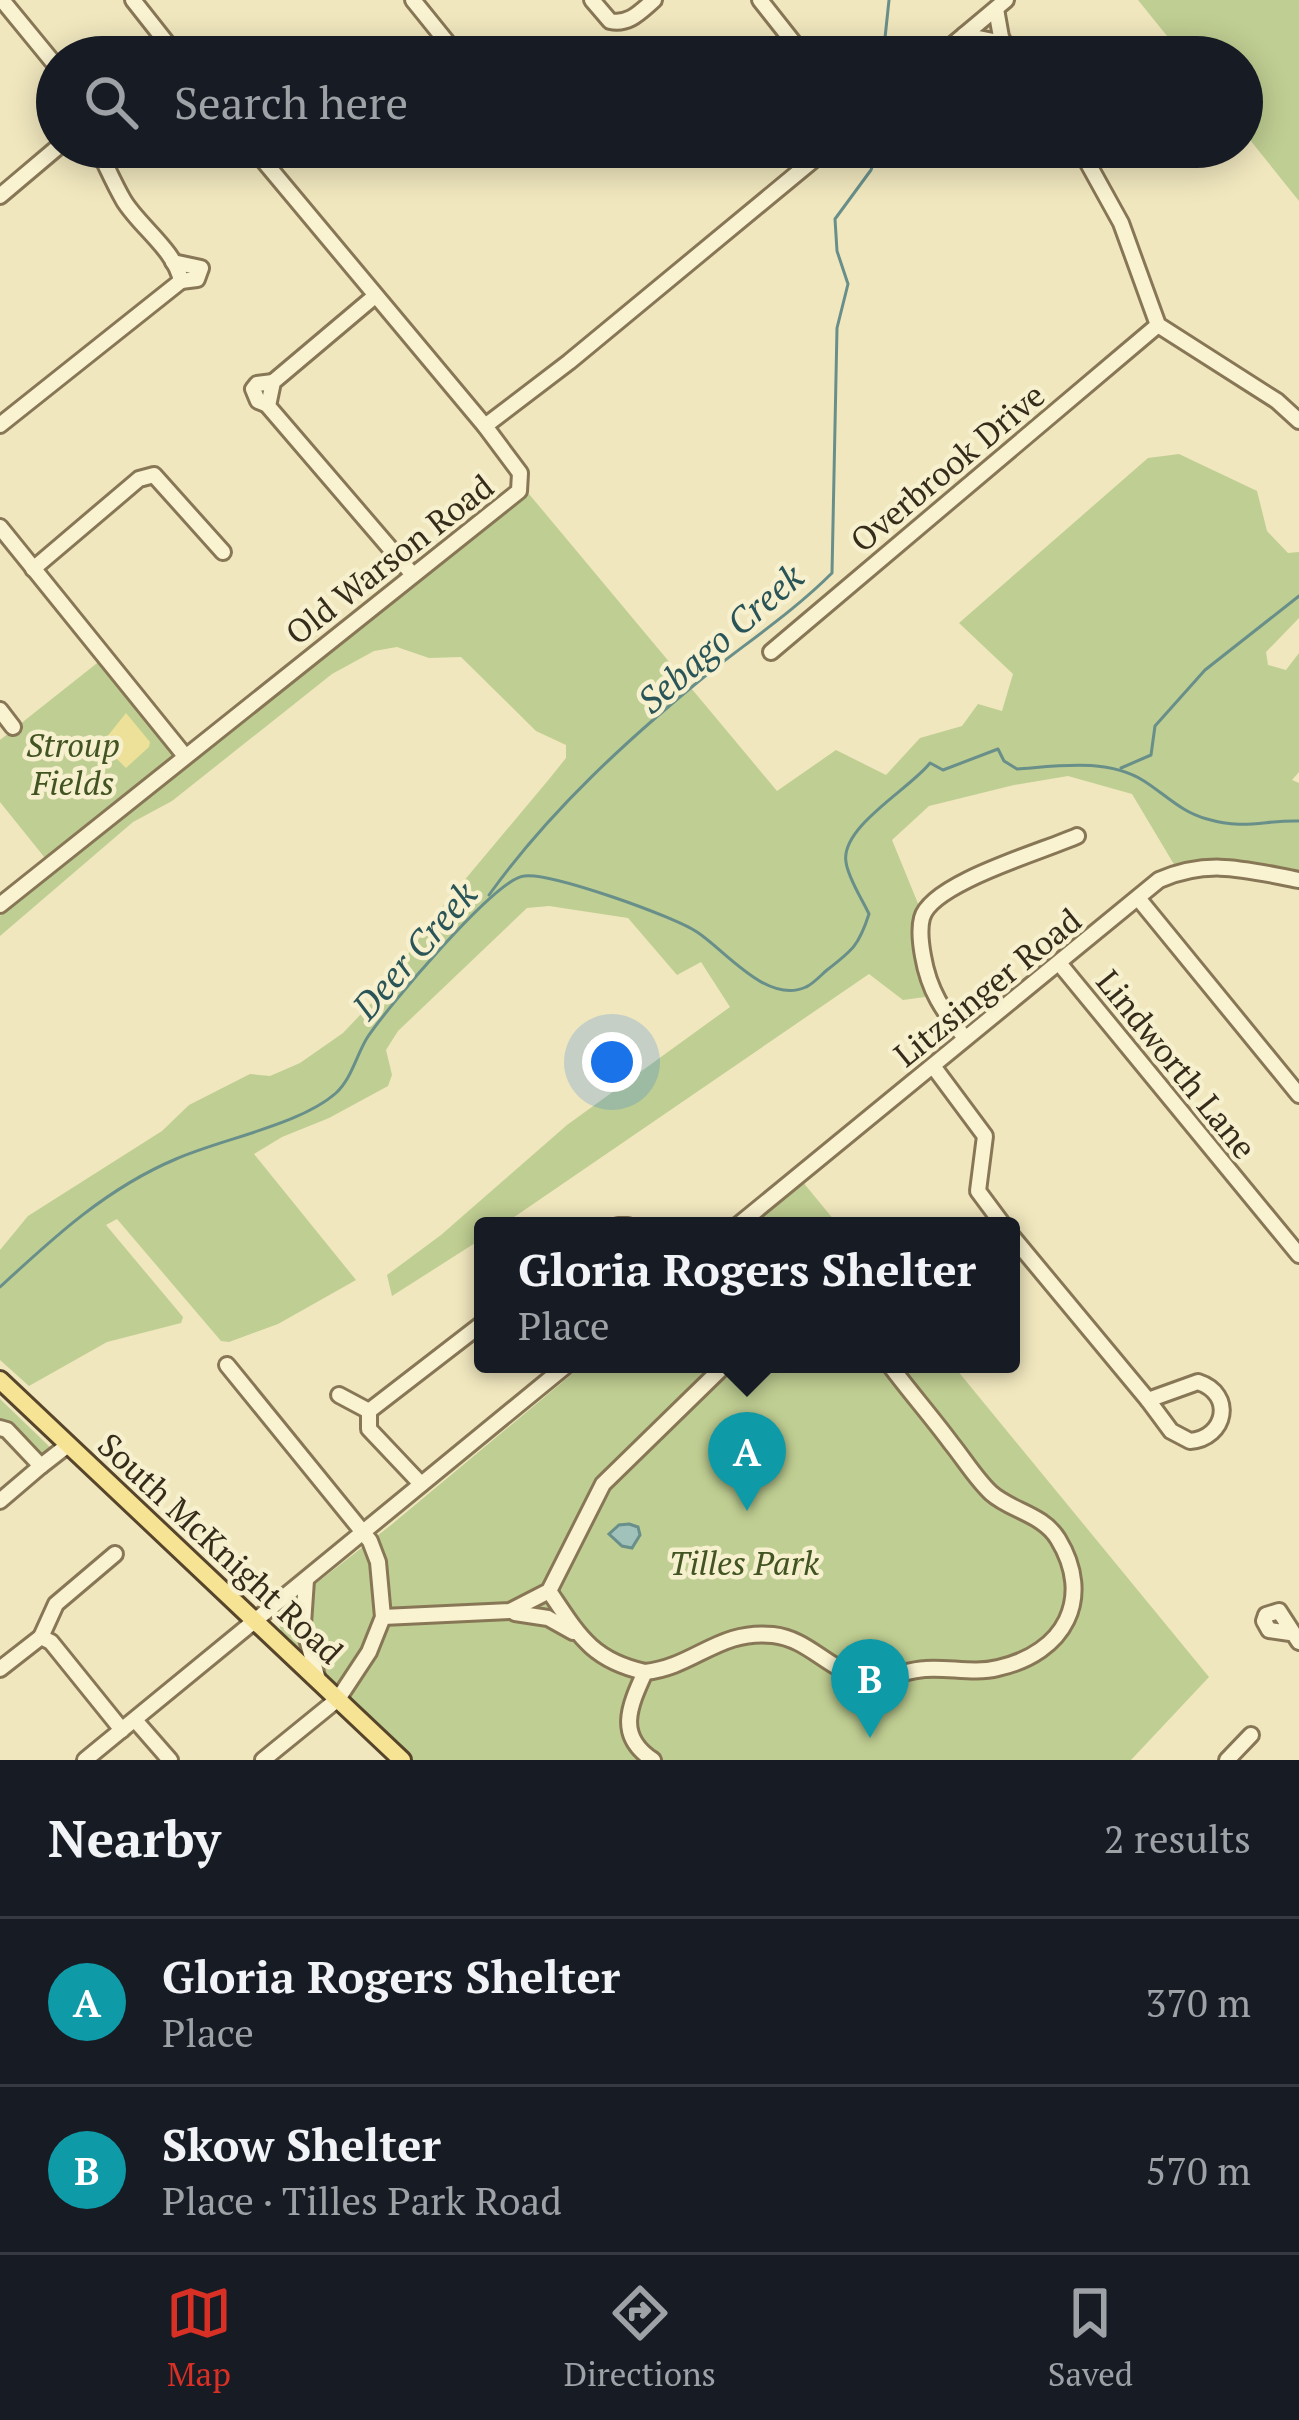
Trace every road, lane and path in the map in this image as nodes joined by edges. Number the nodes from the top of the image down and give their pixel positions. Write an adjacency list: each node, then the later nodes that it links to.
1 (133, 0): 9 (street)
2 (413, 0): 10 (street)
3 (592, 0): 4 (street)
4 (655, 0)
5 (760, 0): 11 (street)
6 (1001, 4): 8 (street); 13 (street)
7 (6, 5): 14 (street)
8 (964, 35): 12 (street)
9 (159, 36)
10 (442, 36)
11 (788, 36)
12 (969, 36)
13 (1003, 36)
14 (36, 42)
15 (36, 166): 20 (street)
16 (108, 168): 24 (street)
17 (269, 168): 21 (street)
18 (804, 168): 25 (street, Old Warson Road)
19 (1090, 168): 22 (street)
20 (0, 196)
21 (375, 296): 25 (street); 29 (street)
22 (1158, 326): 23 (street); 30 (street, Overbrook Drive)
23 (1299, 421)
24 (0, 425)
25 (485, 426): 29 (street, Old Warson Road)
26 (1, 530): 28 (street)
27 (223, 552): 28 (street)
28 (33, 569): 33 (street)
29 (413, 575): 33 (street, Old Warson Road)
30 (771, 652)
31 (0, 710): 32 (street)
32 (13, 727)
33 (184, 756): 37 (street, Old Warson Road)
34 (1077, 836): 39 (street)
35 (1299, 880): 36 (street, Litzsinger Road)
36 (1138, 898): 38 (street, Litzsinger Road); 41 (street)
37 (1, 901)
38 (1059, 963): 39 (street, Litzsinger Road); 45 (street, Lindworth Lane)
39 (965, 1038): 40 (street, Litzsinger Road)
40 (933, 1066): 42 (street, Litzsinger Road); 43 (street)
41 (1299, 1095)
42 (748, 1217)
43 (998, 1217)
44 (1020, 1245): 53 (street)
45 (1299, 1255)
46 (474, 1330): 54 (street)
47 (227, 1365): 60 (street)
48 (557, 1373): 58 (street)
49 (717, 1373): 63 (street)
50 (896, 1373): 70 (street)
51 (0, 1380): 56 (main road, South McKnight Road)
52 (339, 1395): 54 (street)
53 (1148, 1400): 53 (street)
54 (368, 1412): 58 (street)
55 (0, 1428): 57 (street)
56 (68, 1445): 57 (street); 66 (main road, South McKnight Road)
57 (41, 1466): 59 (street)
58 (421, 1484): 60 (street)
59 (0, 1501)
60 (363, 1533): 62 (street); 65 (street)
61 (115, 1554): 68 (street)
62 (306, 1580): 66 (street); 71 (street)
63 (549, 1591): 64 (street); 67 (street)
64 (510, 1611): 65 (street); 67 (street)
65 (382, 1617): 72 (street)
66 (256, 1620): 71 (main road, South McKnight Road); 73 (street)
67 (577, 1634): 70 (street)
68 (41, 1637): 69 (street); 73 (street)
69 (0, 1670)
70 (644, 1672): 75 (street)
71 (318, 1680): 72 (main road, South McKnight Road)
72 (338, 1699): 78 (street); 79 (main road, South McKnight Road)
73 (129, 1725): 76 (street); 77 (street)
74 (1251, 1735): 82 (street)
75 (632, 1742): 80 (street); 81 (street)
76 (85, 1760)
77 (170, 1760)
78 (263, 1760)
79 (402, 1760)
80 (630, 1760)
81 (652, 1760)
82 (1227, 1760)

